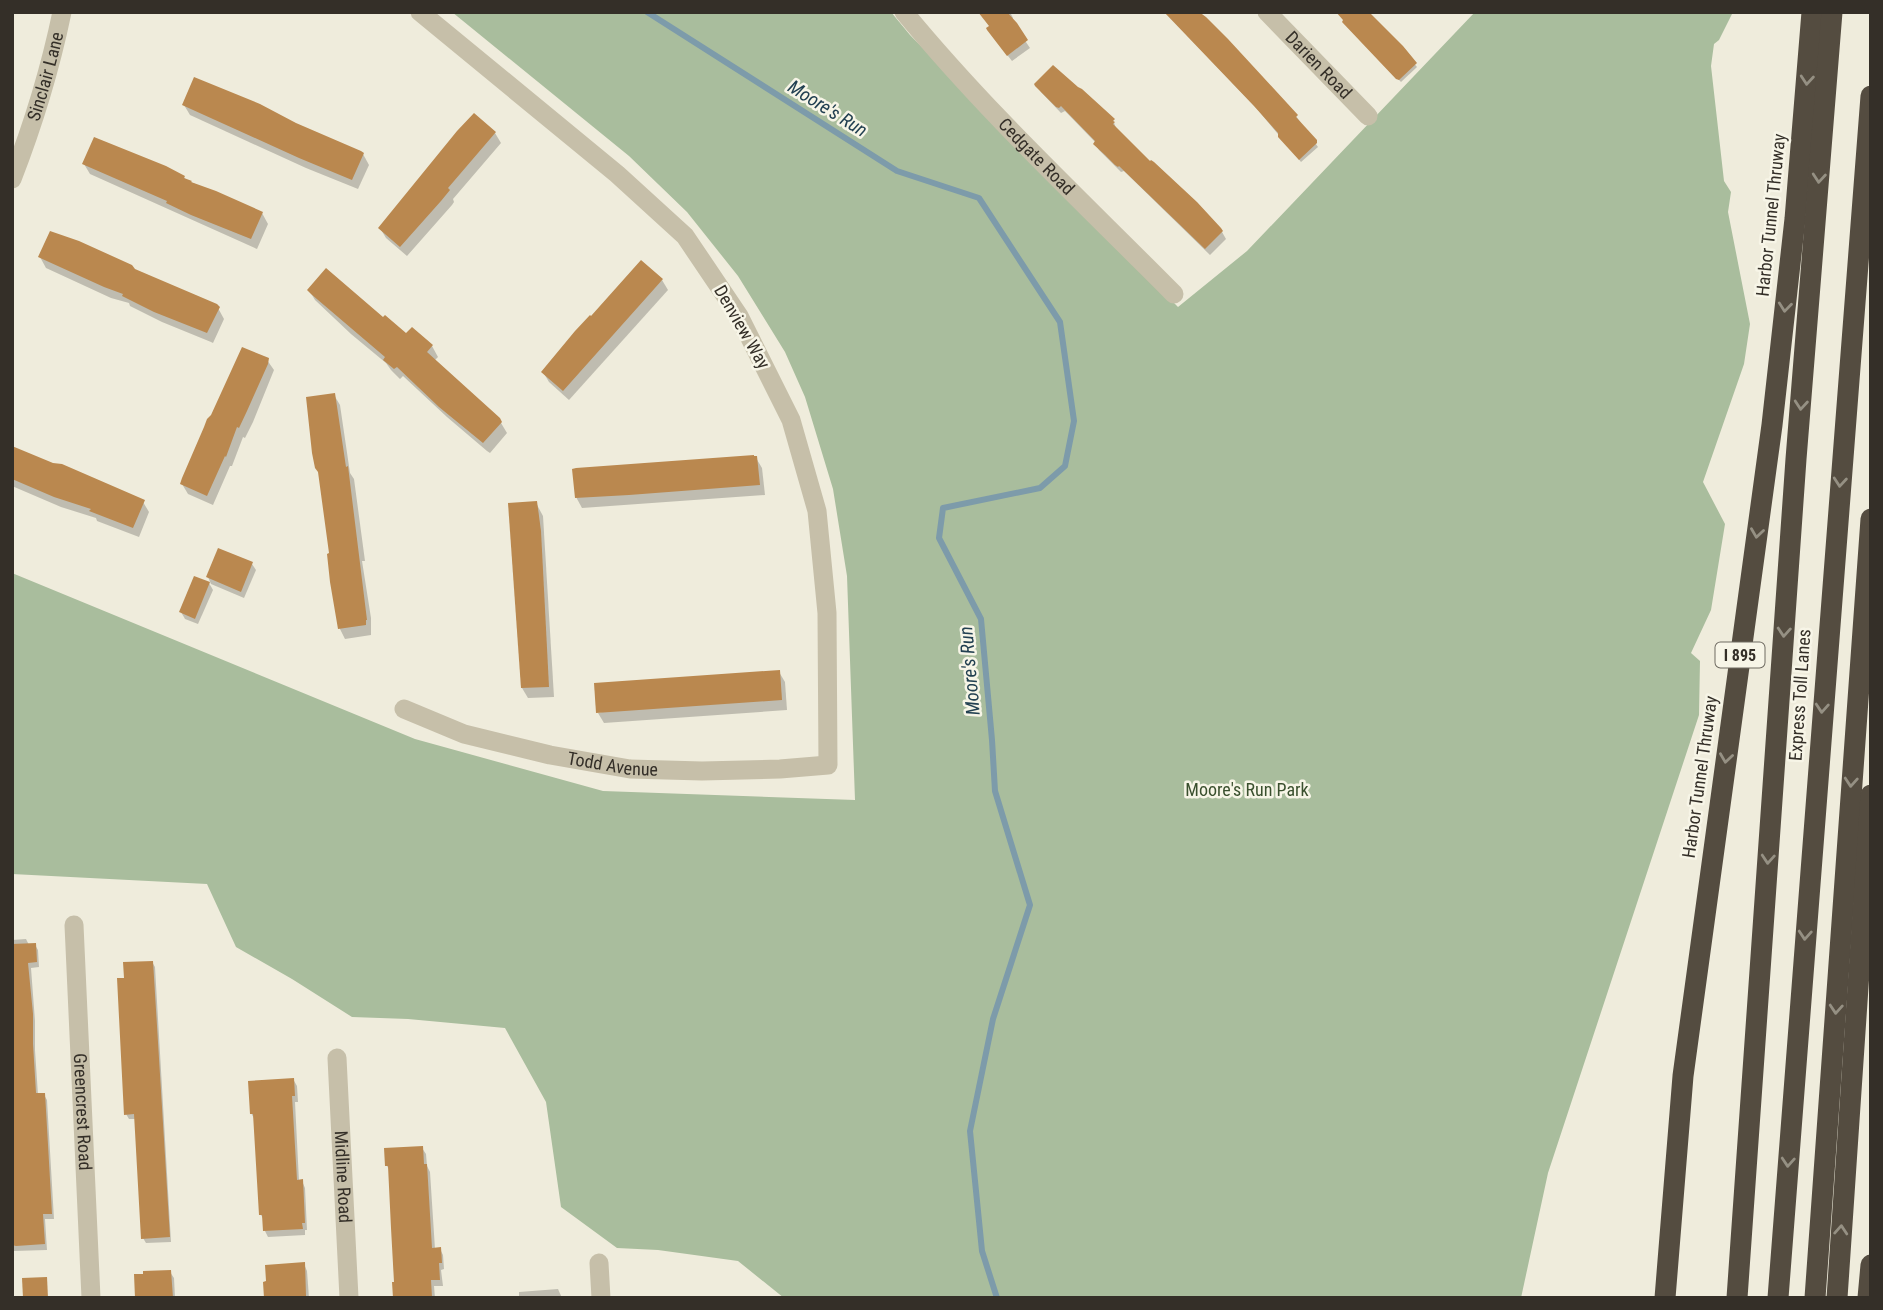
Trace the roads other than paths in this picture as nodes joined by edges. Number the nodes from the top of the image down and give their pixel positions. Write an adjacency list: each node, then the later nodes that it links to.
1 (62, 12): 9 (street, Sinclair Lane)
2 (420, 12): 13 (street, Denview Way)
3 (904, 12): 10 (street, Cedgate Road)
4 (1812, 12): 23 (highway, Harbor Tunnel Thruway / I 895, one-way to 23)
5 (1832, 12): 24 (highway, one-way to 24)
6 (1274, 14): 8 (street, Darien Road)
7 (1871, 96): 25 (highway, Express Toll Lanes, one-way to 25)
8 (1368, 116)
9 (12, 179)
10 (1174, 294)
11 (1871, 519): 17 (highway, one-way to 17)
12 (404, 709): 13 (street, Todd Avenue)
13 (828, 765)
14 (1871, 795): 17 (highway)
15 (74, 925): 20 (street, Greencrest Road)
16 (337, 1058): 21 (street, Midline Road)
17 (1841, 1086): 26 (highway); 27 (highway, one-way to 17)
18 (599, 1263): 22 (street)
19 (1871, 1265): 28 (highway)
20 (91, 1298)
21 (349, 1298)
22 (601, 1298)
23 (1665, 1298)
24 (1737, 1298)
25 (1777, 1298)
26 (1815, 1298)
27 (1837, 1298)
28 (1868, 1298)

